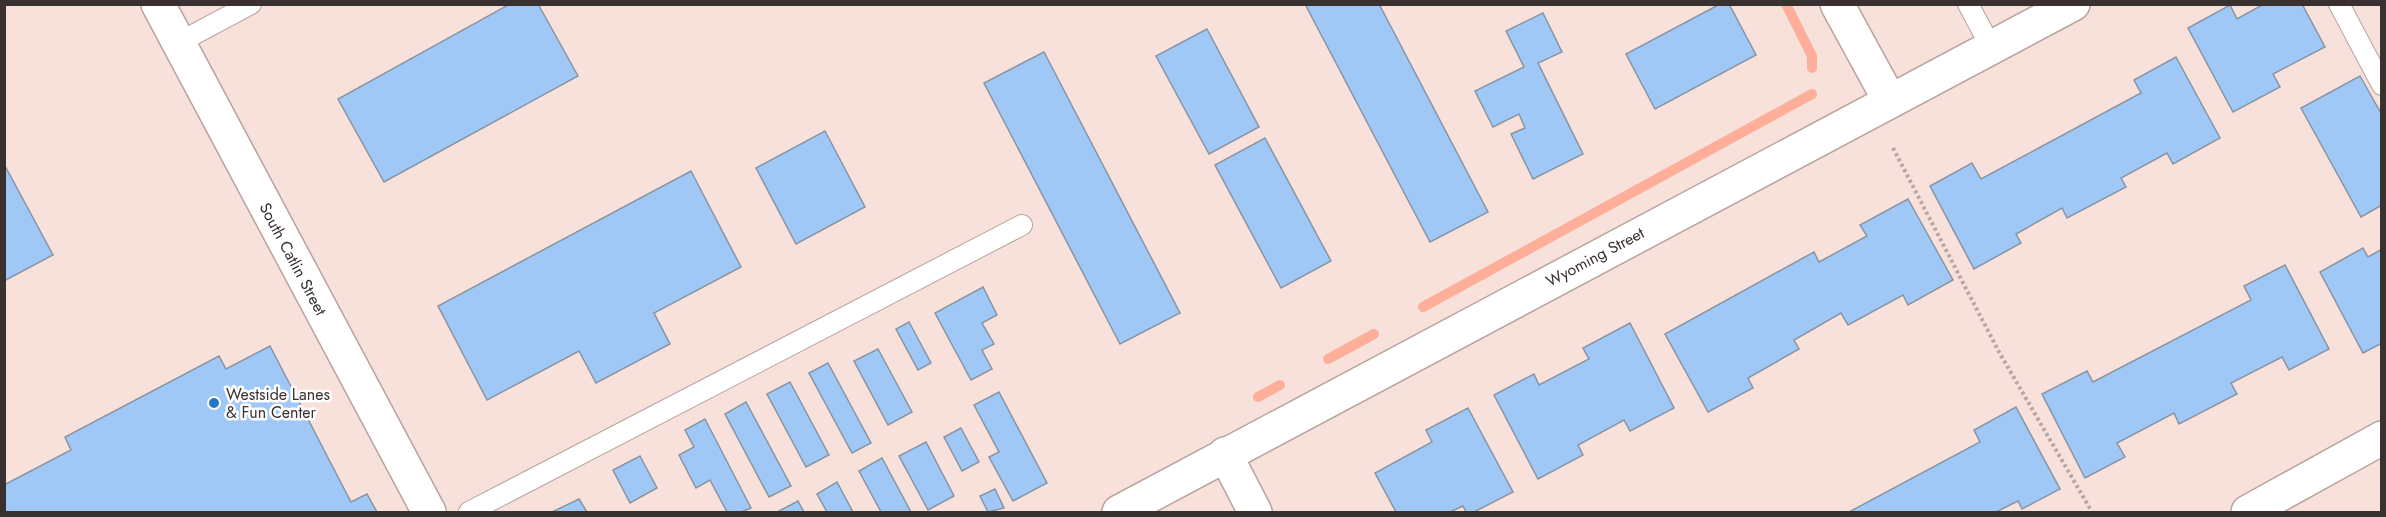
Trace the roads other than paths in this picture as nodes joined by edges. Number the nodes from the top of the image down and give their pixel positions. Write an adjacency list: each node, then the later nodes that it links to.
1 (158, 4): 7 (street, South Catlin Street)
2 (251, 4): 7 (lane)
3 (1837, 4): 10 (street)
4 (1968, 4): 8 (lane)
5 (2073, 4): 8 (street, Wyoming Street)
6 (2339, 4): 9 (lane)
7 (178, 43): 14 (street, South Catlin Street)
8 (1991, 47): 10 (street, Wyoming Street)
9 (2382, 85)
10 (1890, 101): 13 (street, Wyoming Street)
11 (1022, 225): 15 (lane)
12 (2382, 438): 18 (street)
13 (1225, 454): 16 (street, Wyoming Street); 17 (street)
14 (429, 513)
15 (469, 513)
16 (1119, 513)
17 (1255, 513)
18 (2248, 513)

